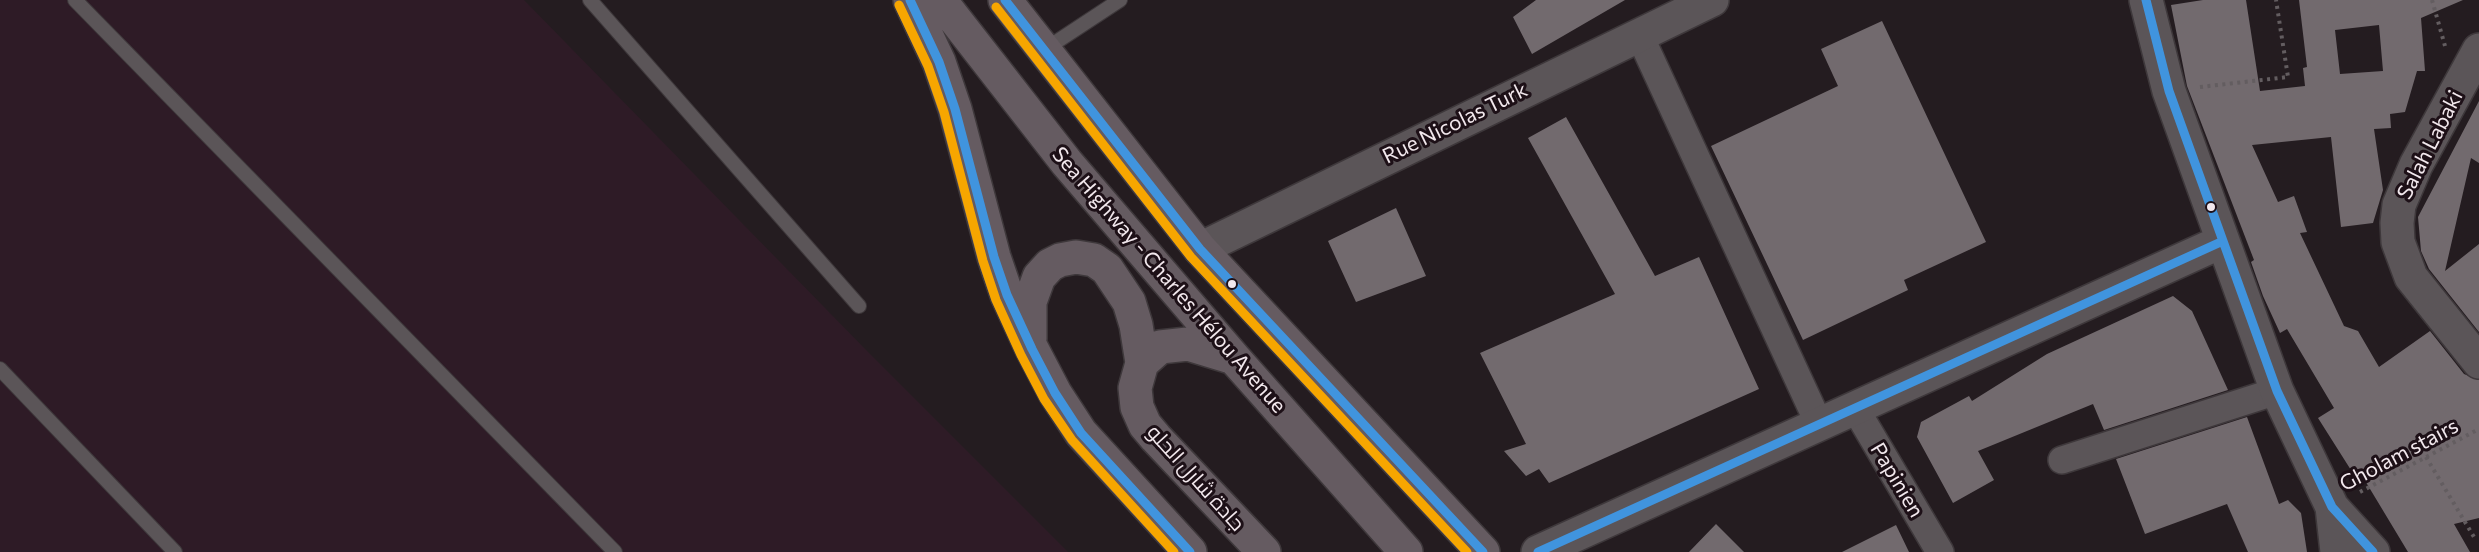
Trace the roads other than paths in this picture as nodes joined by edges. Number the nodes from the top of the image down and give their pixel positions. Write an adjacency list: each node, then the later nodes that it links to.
1 (75, 0): 26 (lane)
2 (590, 0): 14 (lane)
3 (910, 0): 15 (highway)
4 (940, 0): 16 (highway, Sea Highway - Charles Hélou Avenue)
5 (1005, 0): 10 (highway, Sea Highway - Charles Hélou Avenue)
6 (1120, 0): 10 (lane)
7 (1712, 0): 9 (street, Rue Nicolas Turk)
8 (2146, 0): 12 (street)
9 (1640, 34): 13 (street, Rue Nicolas Turk); 22 (street)
10 (1044, 50): 13 (highway, Sea Highway - Charles Hélou Avenue)
11 (2479, 50): 17 (street, Salah Labaki)
12 (2223, 241): 20 (street); 21 (street)
13 (1200, 249): 30 (highway, Sea Highway - Charles Hélou Avenue)
14 (859, 306)
15 (1032, 350): 18 (highway); 27 (highway)
16 (1234, 358): 18 (highway); 29 (highway, Sea Highway - Charles Hélou Avenue)
17 (2479, 362)
18 (1142, 363): 28 (highway, جادة شارل الحلو)
19 (0, 369): 25 (lane)
20 (2277, 391): 23 (street); 24 (street)
21 (1855, 408): 22 (street); 32 (street, Papinien)
22 (1819, 424): 31 (street)
23 (2062, 460)
24 (2332, 507): 33 (street); 34 (street)
25 (175, 552)
26 (615, 552)
27 (1190, 552)
28 (1264, 552)
29 (1406, 552)
30 (1483, 552)
31 (1538, 552)
32 (1940, 552)
33 (2337, 552)
34 (2373, 552)

